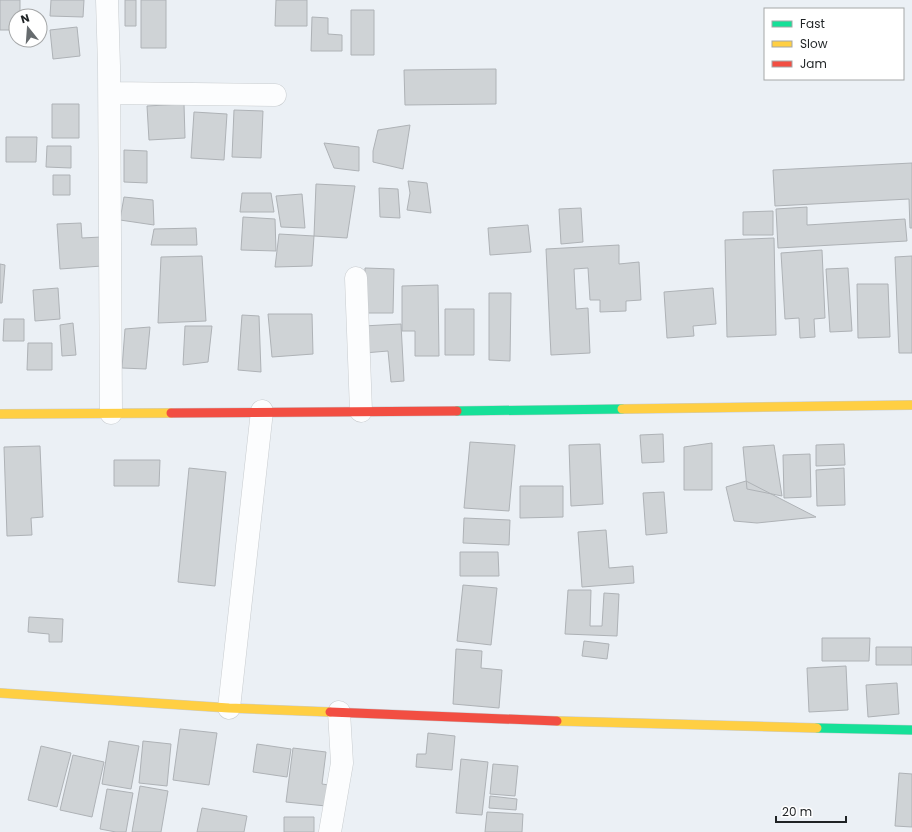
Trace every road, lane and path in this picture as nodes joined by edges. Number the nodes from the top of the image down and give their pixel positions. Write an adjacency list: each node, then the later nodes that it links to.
1 (106, 0): 2 (street)
2 (110, 93): 3 (street); 8 (street)
3 (275, 95)
4 (356, 278): 7 (street)
5 (912, 405): 7 (street)
6 (262, 411): 7 (street); 8 (street); 11 (street)
7 (360, 411)
8 (111, 413): 9 (street)
9 (0, 414)
10 (0, 693): 11 (street)
11 (229, 708): 12 (street)
12 (339, 712): 13 (street); 14 (street)
13 (912, 730)
14 (330, 832)

